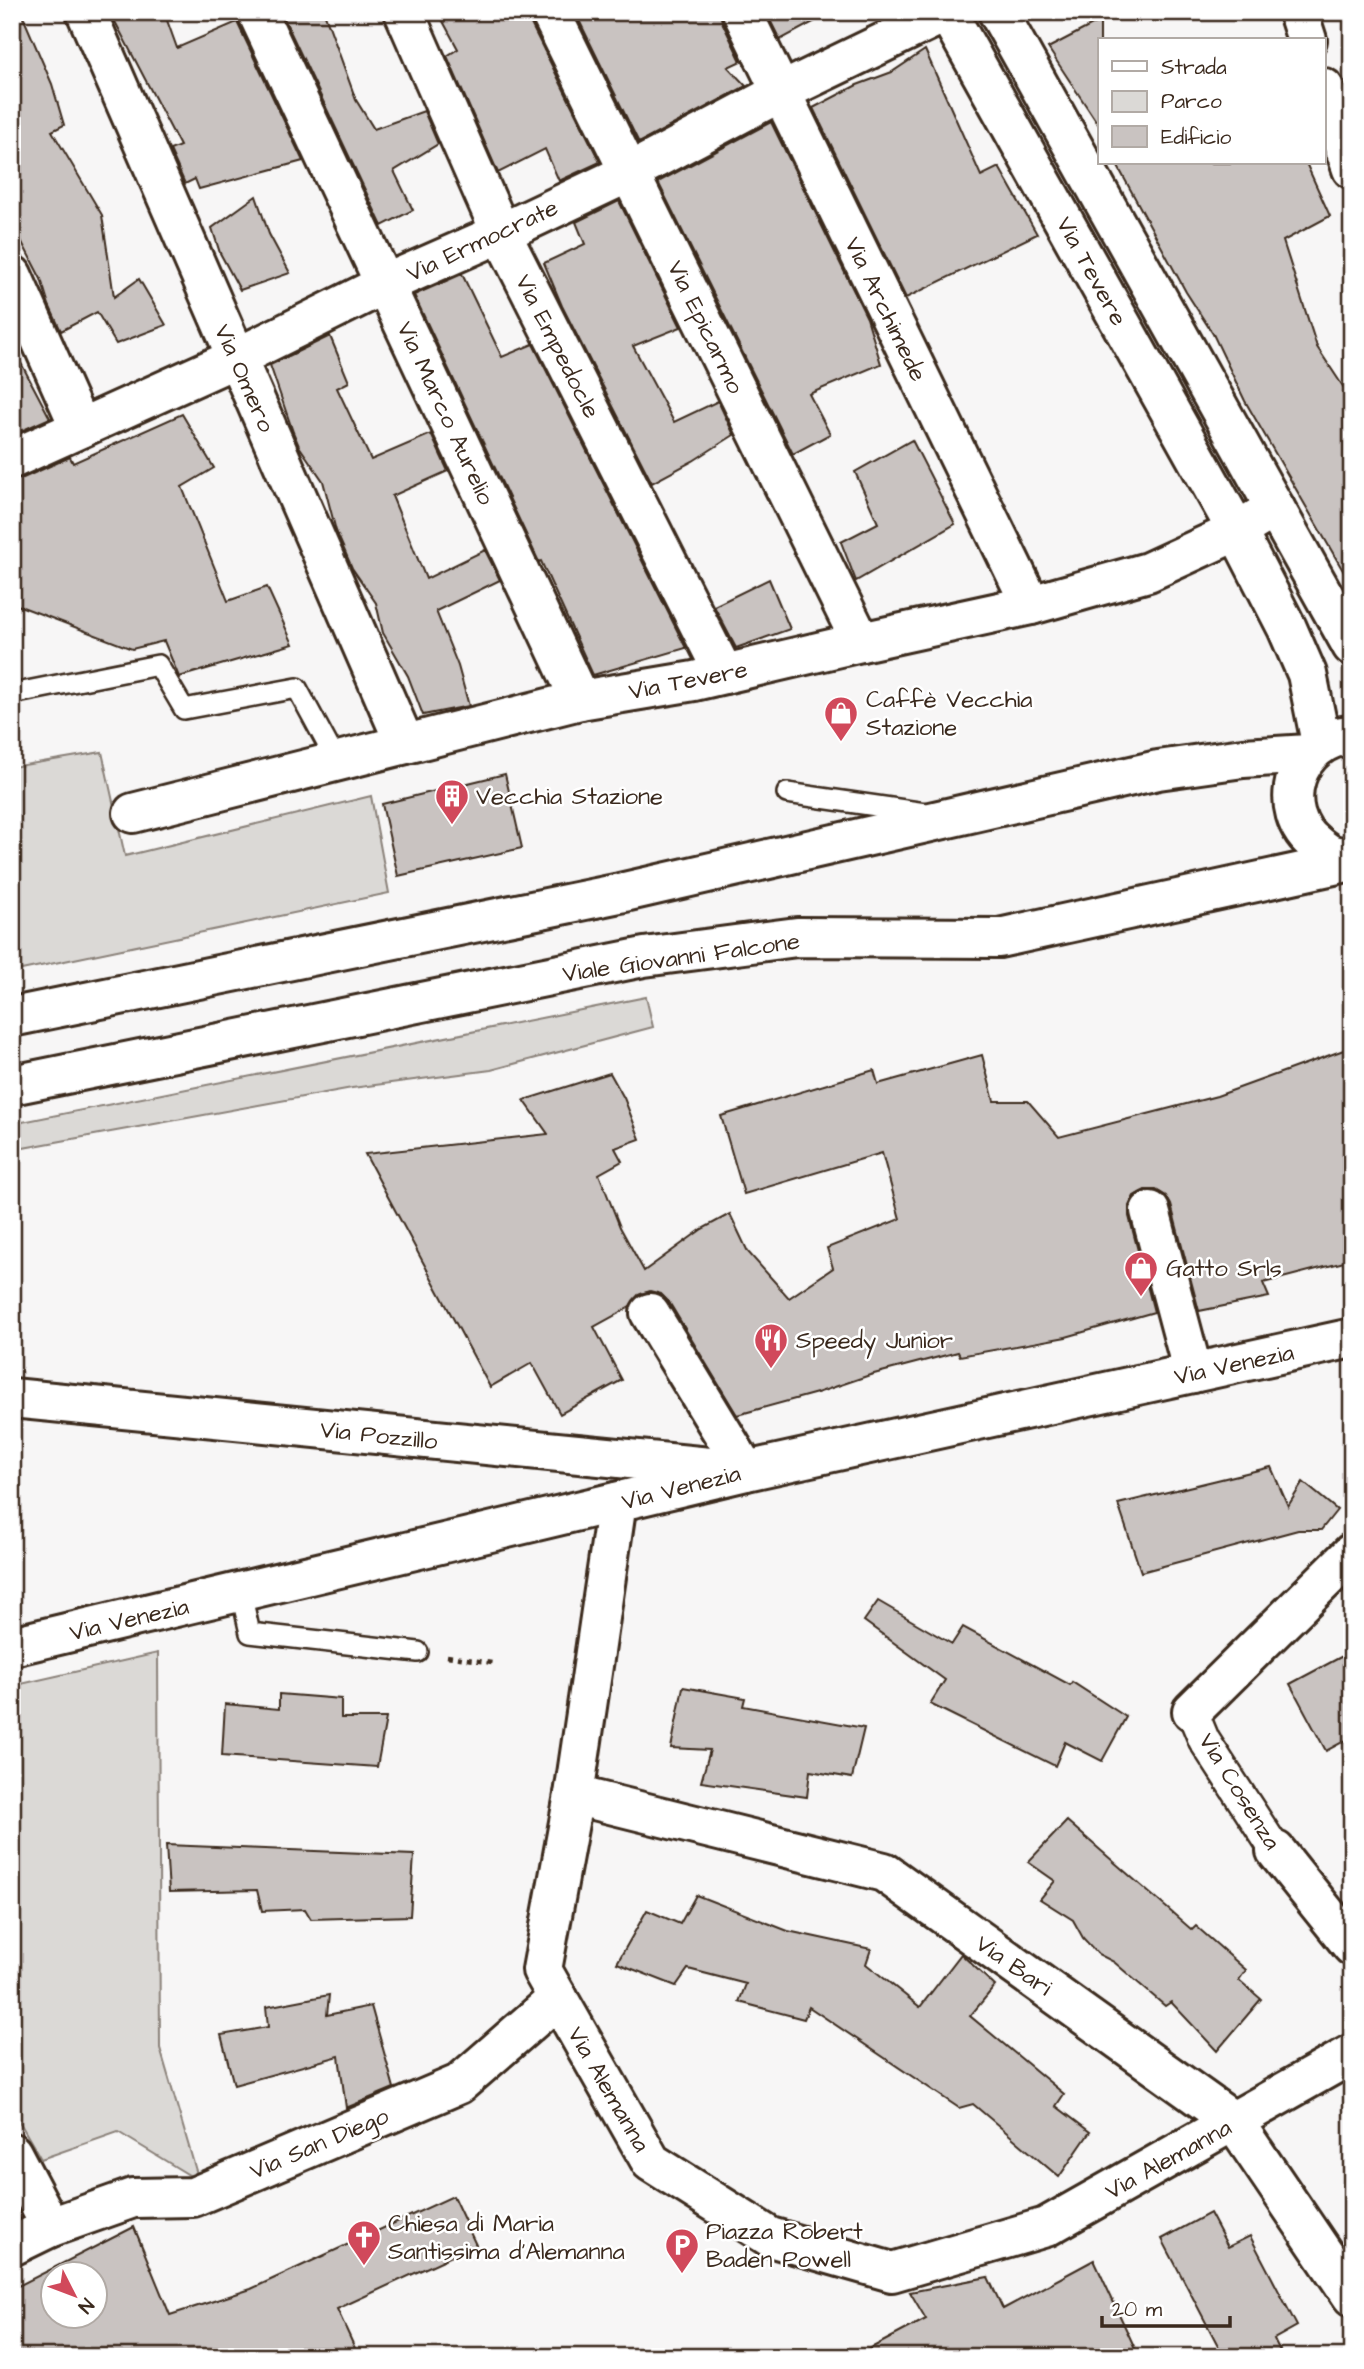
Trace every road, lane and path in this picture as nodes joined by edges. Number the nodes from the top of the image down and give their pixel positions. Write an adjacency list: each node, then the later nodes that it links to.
1 (86, 12): 17 (street, Via Omero)
2 (257, 12): 16 (street, Via Marco Aurelio)
3 (404, 12): 14 (street, Via Empedocle)
4 (550, 12): 13 (street, Via Epicarmo)
5 (742, 12): 10 (street, Via Archimede)
6 (947, 12): 10 (street, Via Ermocrate); 21 (street, Via Tevere)
7 (998, 12): 20 (street, Via Tevere)
8 (1298, 12): 9 (street)
9 (1306, 38)
10 (781, 92): 13 (street, Via Ermocrate); 22 (street, Via Archimede)
11 (1326, 94): 12 (street)
12 (1352, 169)
13 (630, 172): 14 (street, Via Ermocrate); 23 (street, Via Epicarmo)
14 (501, 233): 16 (street, Via Ermocrate); 25 (street, Via Empedocle)
15 (12, 275): 18 (street)
16 (385, 285): 17 (street, Via Ermocrate); 27 (street, Via Marco Aurelio)
17 (236, 358): 18 (street, Via Ermocrate); 29 (street, Via Omero)
18 (80, 428): 19 (street, Via Ermocrate)
19 (12, 459)
20 (1275, 508): 21 (street, Via Tevere); 24 (street, Via Tevere)
21 (1237, 531): 22 (street, Via Tevere); 28 (street, Via Tevere)
22 (1031, 605): 23 (street, Via Tevere)
23 (861, 642): 25 (street, Via Tevere)
24 (1352, 646)
25 (724, 674): 27 (street, Via Tevere)
26 (12, 694): 30 (lane)
27 (580, 700): 29 (street, Via Tevere)
28 (1336, 740): 33 (street); 34 (street)
29 (405, 744): 30 (street, Via Tevere)
30 (337, 762): 32 (street, Via Tevere)
31 (787, 793): 33 (lane)
32 (133, 813)
33 (953, 817): 35 (street)
34 (1352, 859): 36 (street, Viale Giovanni Falcone)
35 (12, 1017)
36 (12, 1085)
37 (1150, 1211): 40 (street)
38 (650, 1313): 42 (street)
39 (1352, 1338): 40 (street, Via Venezia)
40 (1193, 1373): 42 (street, Via Venezia)
41 (12, 1398): 42 (street, Via Pozzillo)
42 (746, 1471): 43 (street, Via Venezia)
43 (617, 1502): 45 (street, Via Venezia); 50 (street, Via Alemanna)
44 (1352, 1553): 49 (street, Via Cosenza)
45 (241, 1593): 46 (street, Via Venezia); 47 (lane)
46 (12, 1646)
47 (418, 1652): 48 (path)
48 (492, 1663)
49 (1192, 1711): 51 (street, Via Cosenza)
50 (574, 1795): 53 (street, Via Alemanna); 55 (street, Via Bari)
51 (1276, 1851): 52 (street, Via Cosenza)
52 (1352, 1946)
53 (558, 1998): 55 (street, Via Alemanna); 57 (street, Via San Diego)
54 (1352, 2054): 55 (street, Via Alemanna)
55 (1234, 2122): 59 (street, Via Bari)
56 (12, 2154): 57 (street)
57 (51, 2227): 58 (street, Via San Diego)
58 (12, 2246)
59 (1352, 2297)

